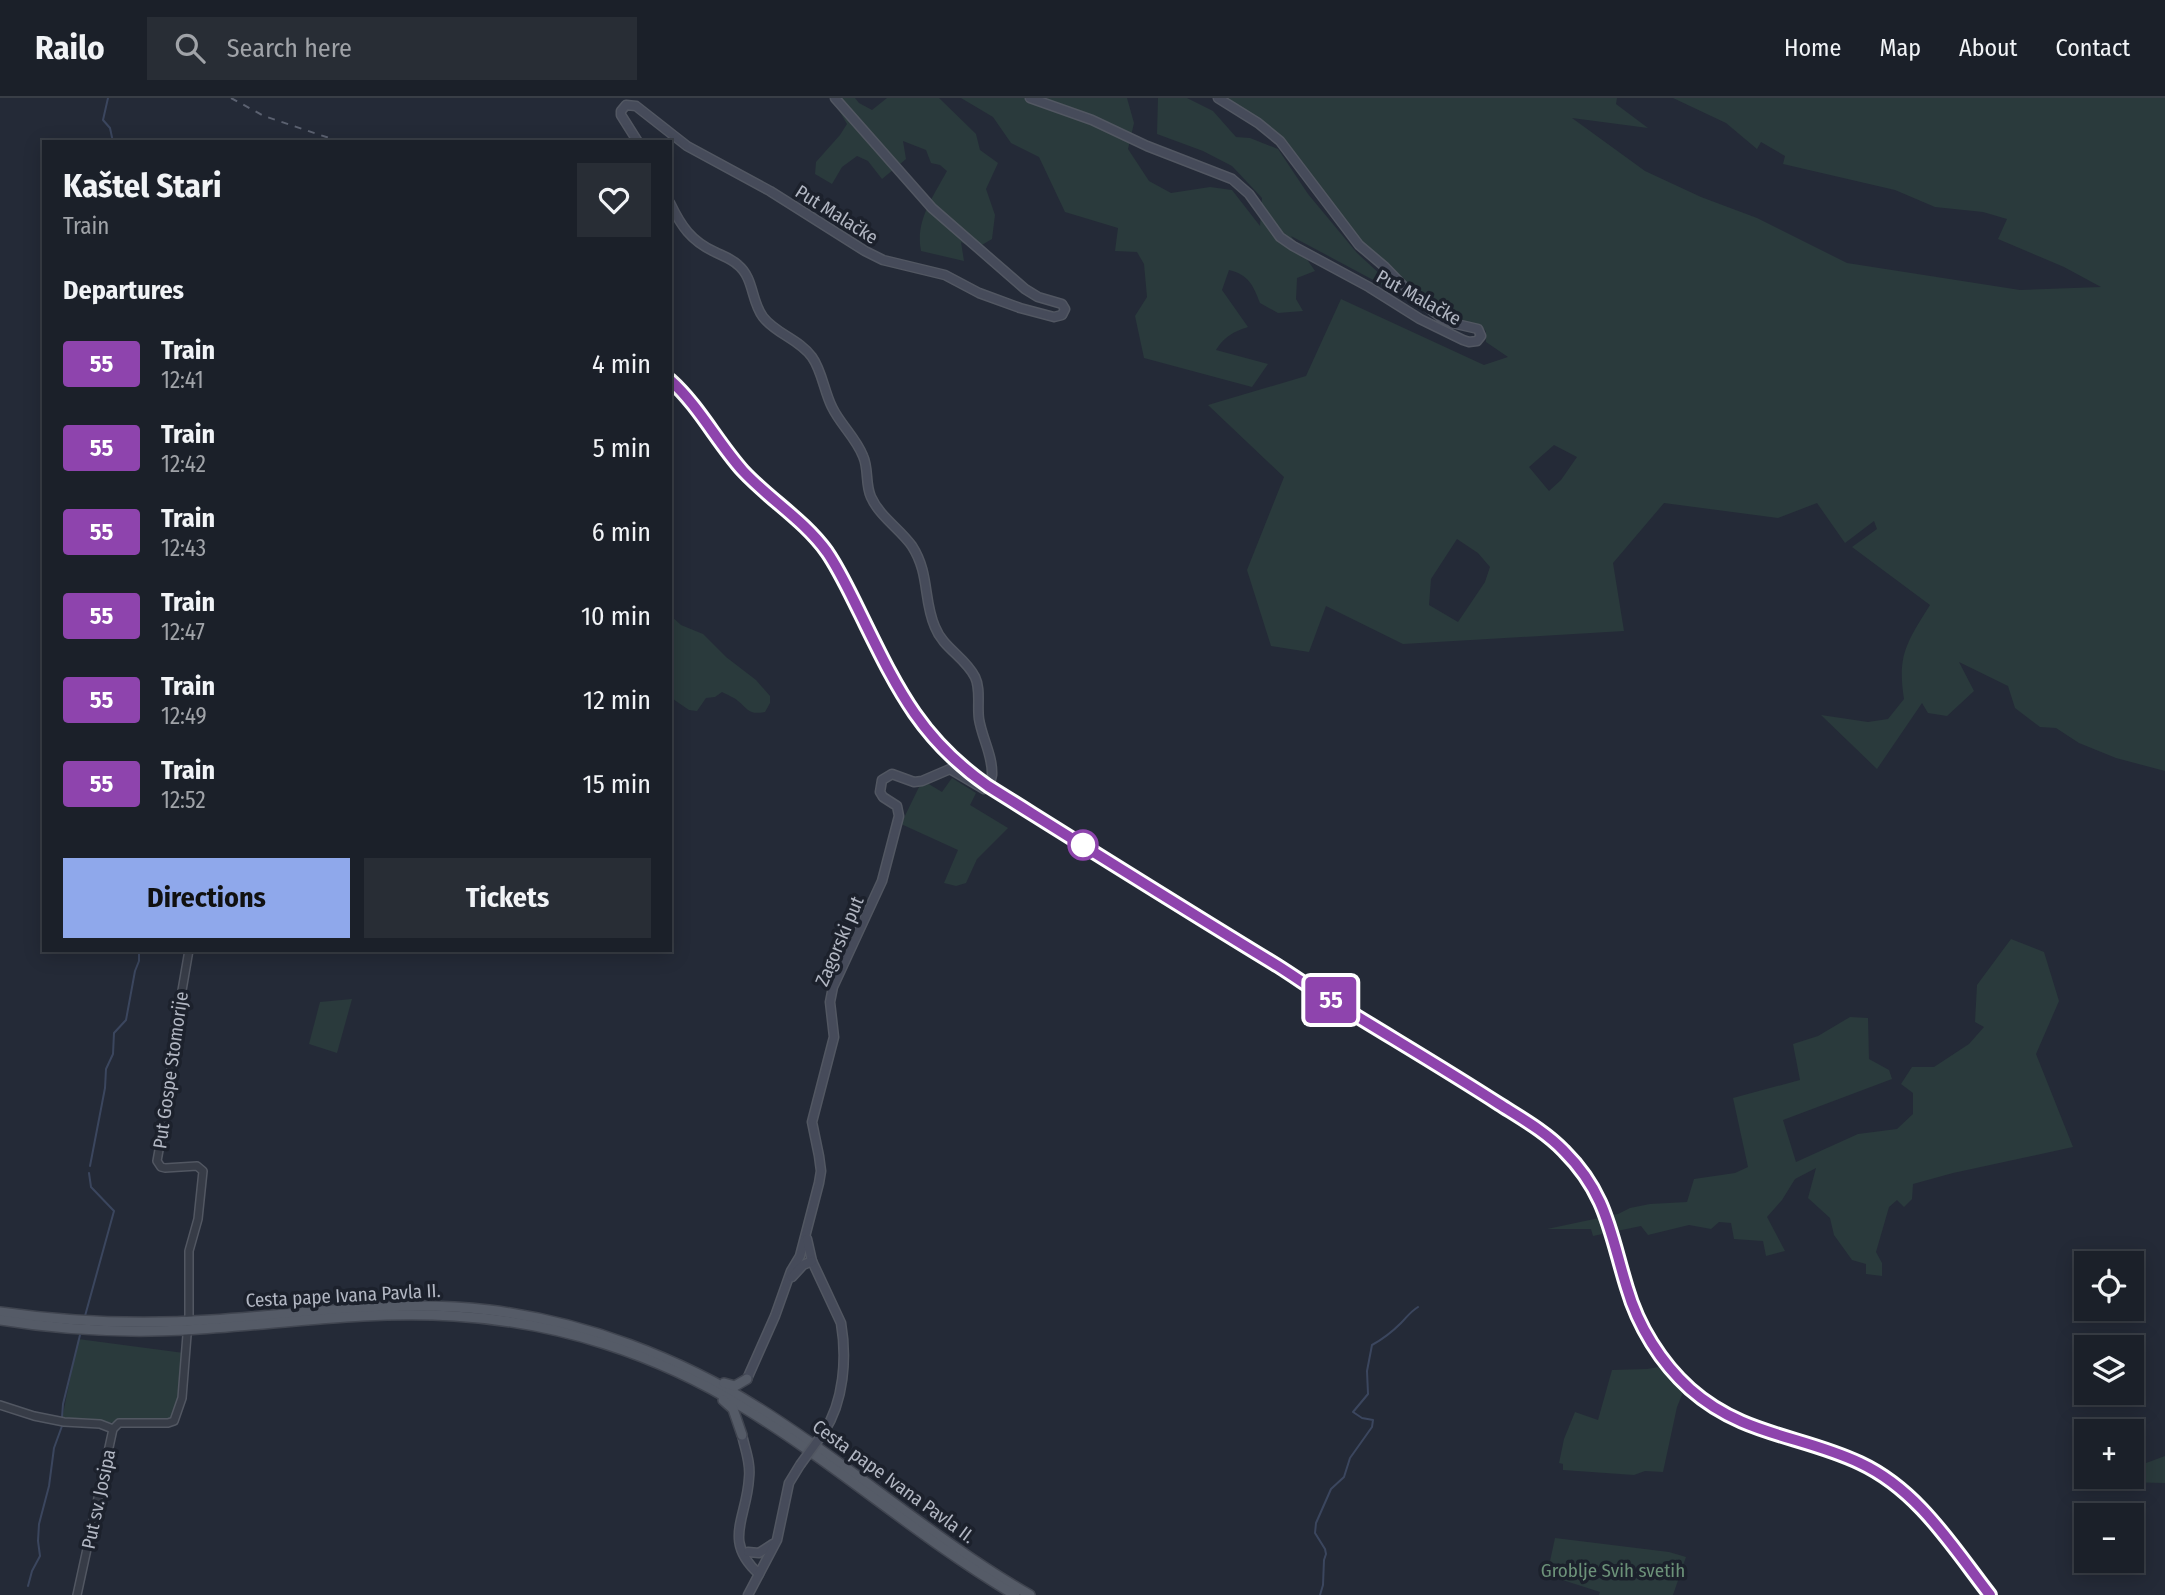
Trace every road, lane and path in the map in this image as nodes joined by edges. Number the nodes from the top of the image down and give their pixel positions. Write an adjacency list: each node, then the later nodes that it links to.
1 (835, 98): 4 (main road, Put Malačke)
2 (1030, 98): 3 (main road, Put Malačke)
3 (1218, 98)
4 (637, 140)
5 (672, 207): 7 (main road, Zagorski put)
6 (190, 952): 9 (street, Put Gospe Stomorije)
7 (807, 1256): 16 (main road); 23 (main road, bridge)
8 (0, 1312): 12 (main road, Cesta pape Ivana Pavla II.)
9 (189, 1316): 11 (main road); 12 (main road)
10 (0, 1320): 14 (main road, Cesta pape Ivana Pavla II.)
11 (214, 1320): 12 (main road, Cesta pape Ivana Pavla II.); 17 (main road, Cesta pape Ivana Pavla II.)
12 (167, 1323)
13 (244, 1325): 14 (main road, Cesta pape Ivana Pavla II.); 15 (main road); 17 (main road, Cesta pape Ivana Pavla II.)
14 (159, 1331): 15 (main road)
15 (187, 1335): 20 (street, Put sv. Josipa)
16 (747, 1379): 17 (main road); 19 (main road)
17 (709, 1383): 19 (main road, Cesta pape Ivana Pavla II.); 21 (main road, Cesta pape Ivana Pavla II.); 22 (main road)
18 (0, 1405): 20 (street)
19 (761, 1409): 29 (main road, Cesta pape Ivana Pavla II.)
20 (113, 1429): 26 (street, Put sv. Josipa)
21 (779, 1430): 22 (main road); 28 (main road, Cesta pape Ivana Pavla II.)
22 (741, 1435): 24 (main road)
23 (777, 1540): 24 (main road); 25 (main road)
24 (744, 1549): 25 (main road)
25 (762, 1570): 27 (main road)
26 (77, 1595)
27 (748, 1595)
28 (1015, 1595)
29 (1030, 1595)

